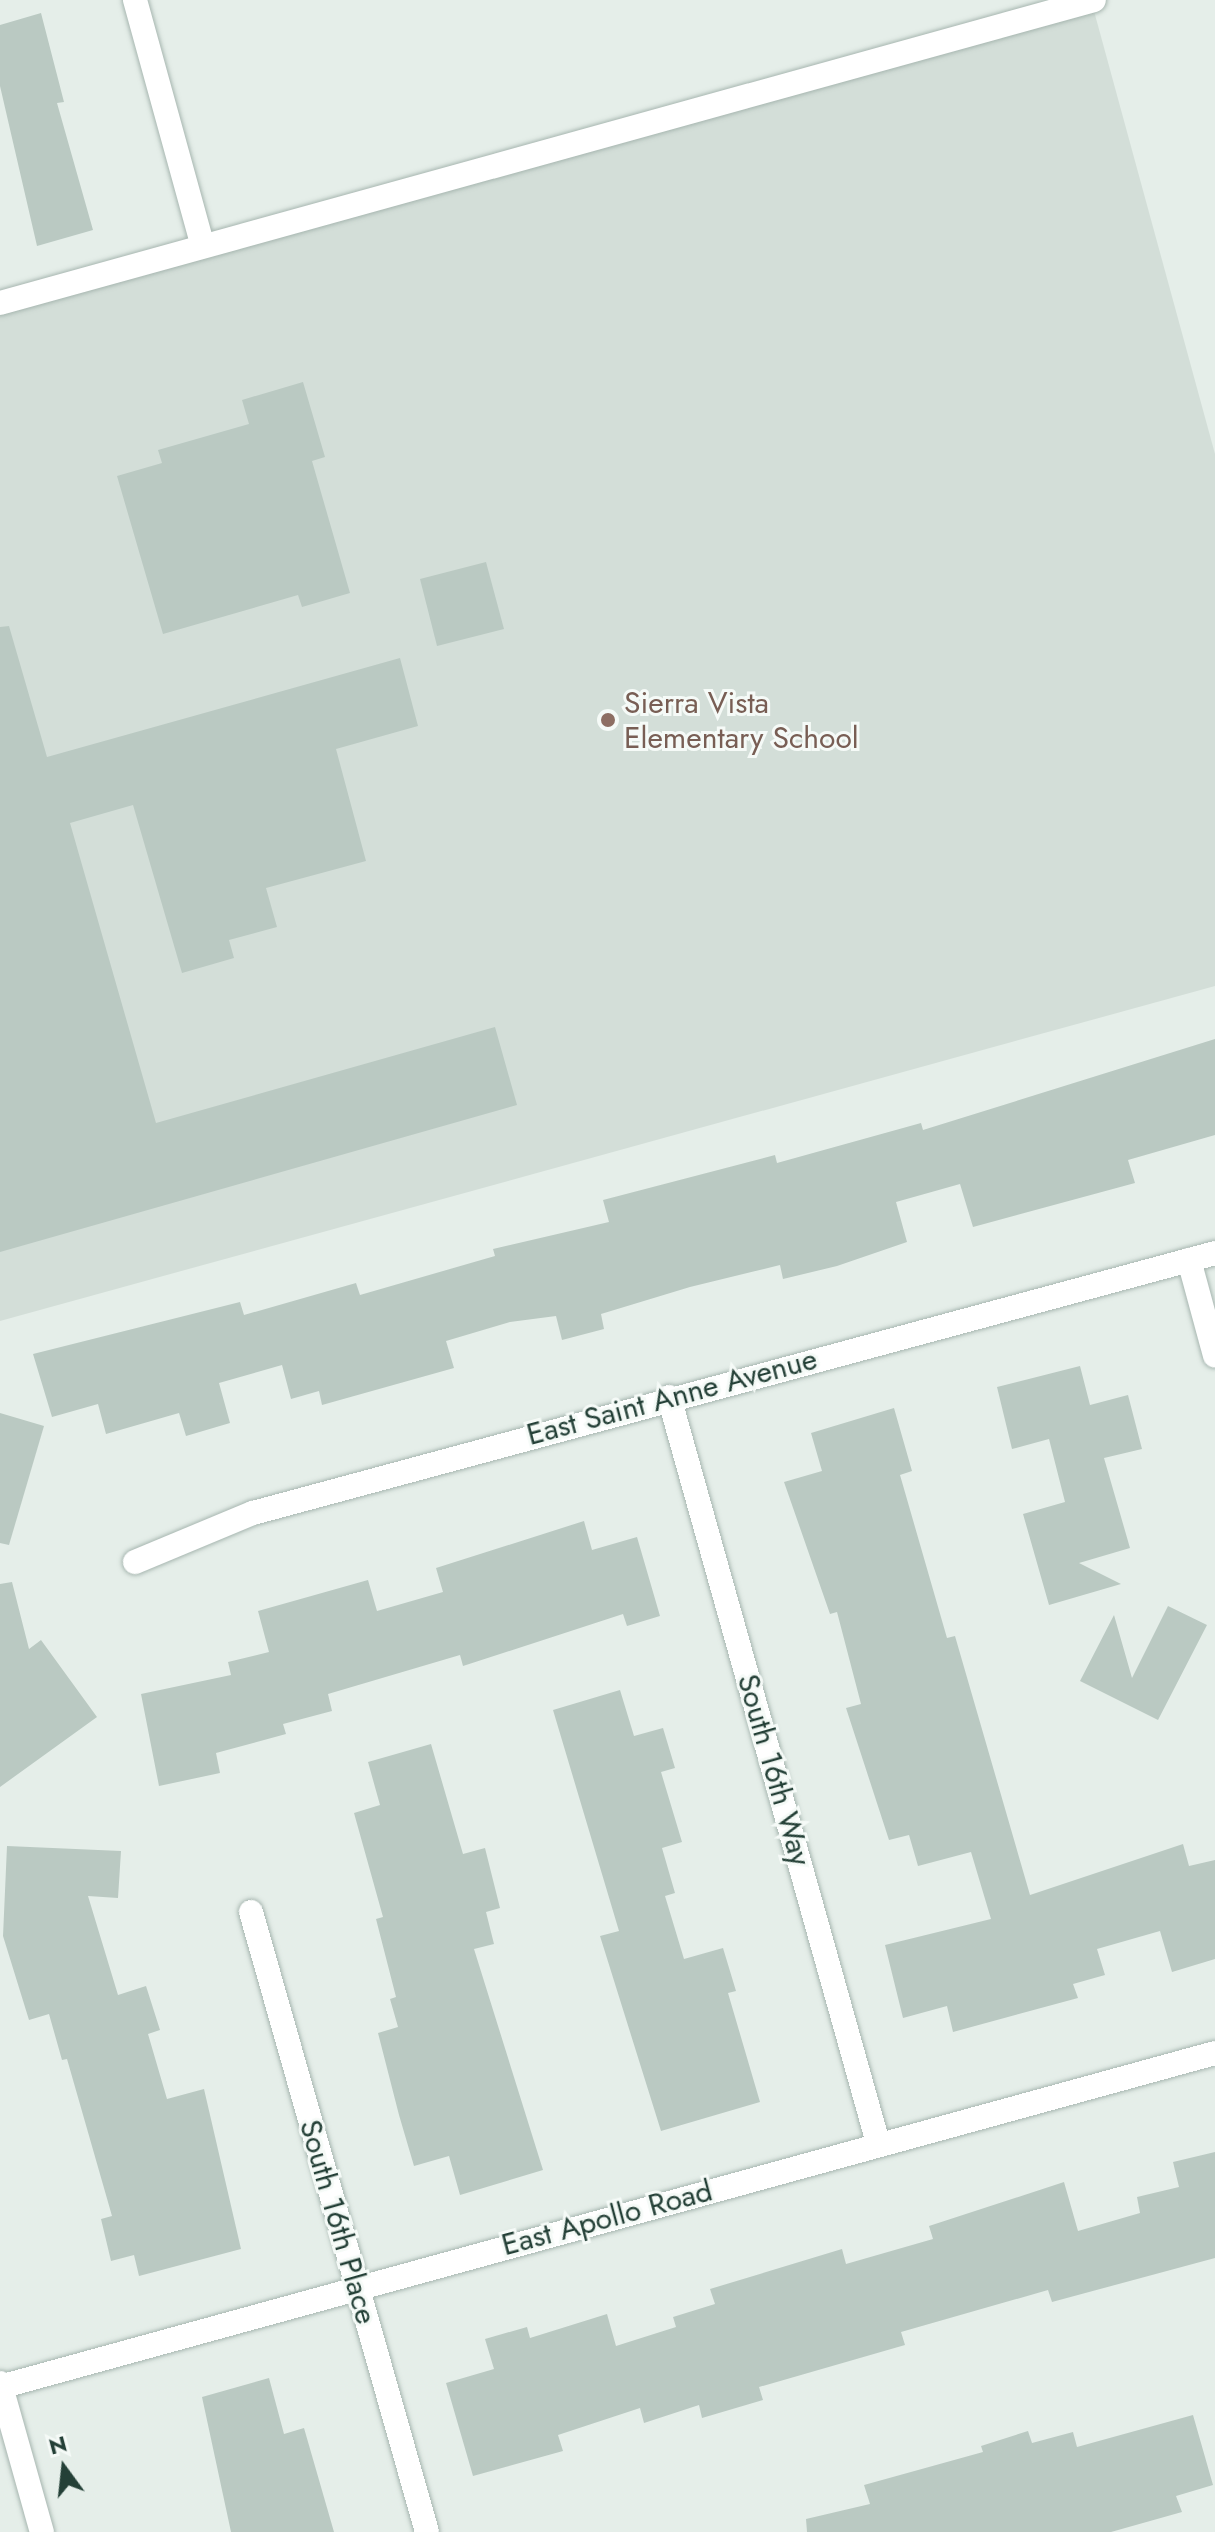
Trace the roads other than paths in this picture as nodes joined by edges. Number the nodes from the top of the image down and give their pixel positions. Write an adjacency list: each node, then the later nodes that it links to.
1 (135, 0): 3 (street)
2 (1094, 0): 3 (street)
3 (202, 244): 4 (street)
4 (0, 303)
5 (1215, 1253): 6 (street, East Saint Anne Avenue)
6 (1189, 1260): 7 (street); 8 (street, East Saint Anne Avenue)
7 (1215, 1356)
8 (669, 1397): 9 (street, East Saint Anne Avenue); 12 (street, South 16th Way)
9 (135, 1562)
10 (251, 1912): 13 (street, South 16th Place)
11 (1215, 2053): 12 (street, East Apollo Road)
12 (878, 2143): 13 (street, East Apollo Road)
13 (357, 2287): 14 (street, East Apollo Road); 16 (street, South 16th Place)
14 (0, 2386): 15 (street)
15 (42, 2532)
16 (427, 2532)

